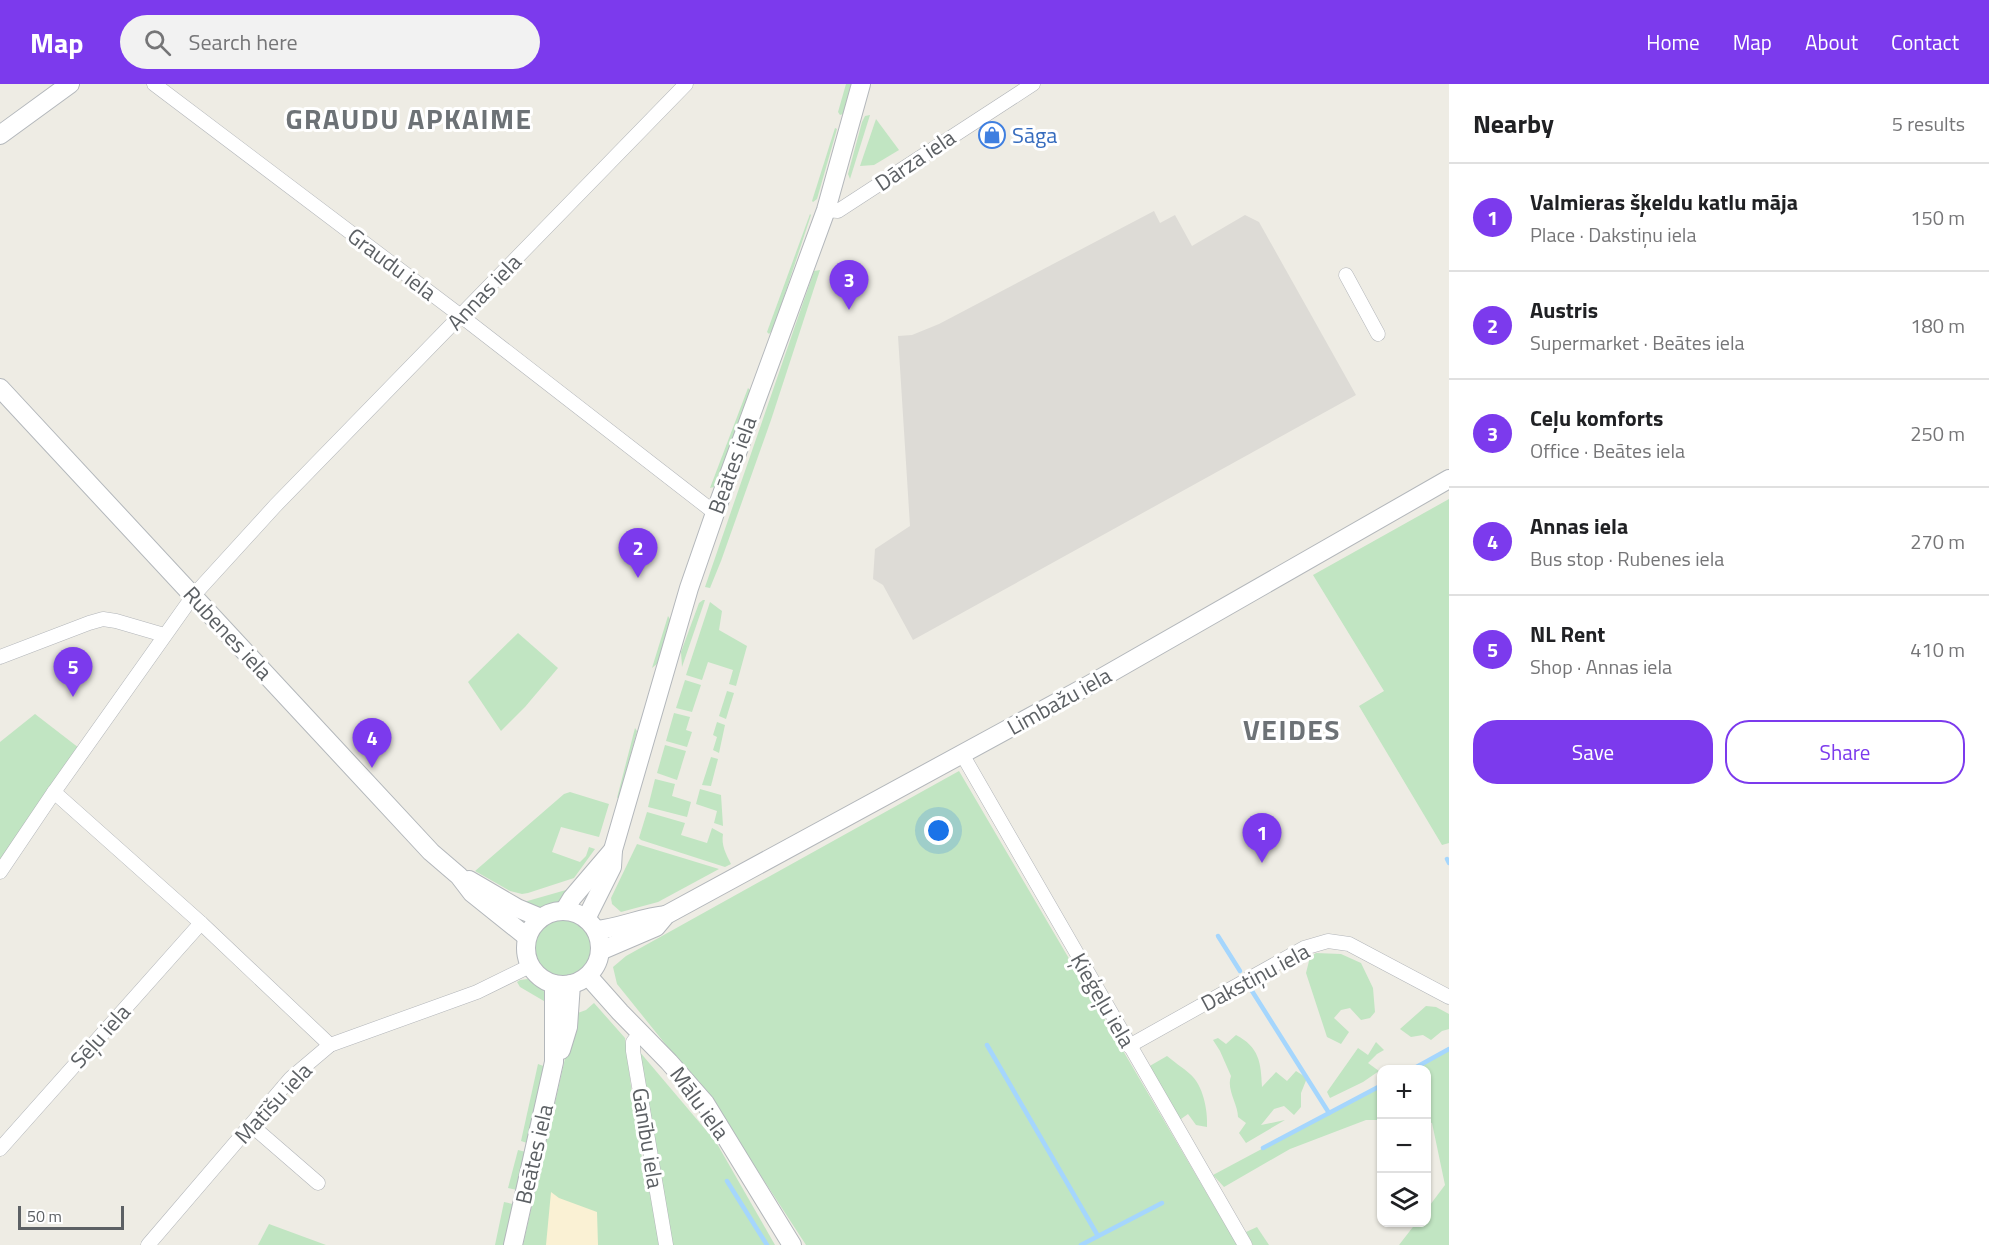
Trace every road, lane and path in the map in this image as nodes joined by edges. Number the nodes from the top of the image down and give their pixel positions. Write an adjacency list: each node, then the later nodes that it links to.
1 (69, 84): 6 (main road)
2 (154, 84): 9 (street, Graudu iela)
3 (686, 84): 9 (street, Annas iela)
4 (861, 84): 7 (main road, Beātes iela)
5 (1033, 84): 7 (street, Dārza iela)
6 (0, 135)
7 (826, 210): 13 (main road, Beātes iela)
8 (1346, 275): 10 (street)
9 (460, 316): 13 (street, Graudu iela); 14 (street, Annas iela)
10 (1378, 334)
11 (0, 388): 14 (main road, Rubenes iela)
12 (1449, 479): 17 (main road, Limbažu iela)
13 (715, 513): 19 (main road, Beātes iela)
14 (193, 596): 15 (street, Annas iela); 21 (main road, Rubenes iela)
15 (164, 635): 16 (street); 18 (street, Annas iela)
16 (0, 657)
17 (962, 754): 23 (main road, Limbažu iela); 35 (street, Ķieģeļu iela)
18 (54, 792): 20 (street, Annas iela); 25 (street)
19 (613, 850): 22 (main road, Beātes iela); 26 (main road, Beātes iela)
20 (0, 872)
21 (459, 876): 24 (main road, Rubenes iela); 27 (main road, Rubenes iela)
22 (564, 911): 24 (main road); 26 (main road)
23 (666, 915): 26 (main road, Limbažu iela); 28 (main road, Limbažu iela)
24 (541, 918): 27 (main road)
25 (201, 923): 34 (street); 37 (street, Sēļu iela)
26 (591, 924): 28 (main road)
27 (528, 937): 29 (main road)
28 (600, 951): 30 (main road)
29 (530, 966): 31 (main road); 34 (street, Matīšu iela)
30 (588, 976): 31 (main road); 33 (main road, Mālu iela)
31 (562, 984): 40 (main road, Beātes iela)
32 (1449, 997): 35 (street, Dakstiņu iela)
33 (640, 1033): 41 (street, Ganību iela); 42 (main road, Mālu iela)
34 (330, 1045): 36 (street, Matīšu iela)
35 (1130, 1046): 43 (street, Ķieģeļu iela)
36 (250, 1125): 38 (street); 39 (street, Matīšu iela)
37 (0, 1149)
38 (318, 1183)
39 (148, 1245)
40 (513, 1245)
41 (666, 1245)
42 (792, 1245)
43 (1245, 1245)

